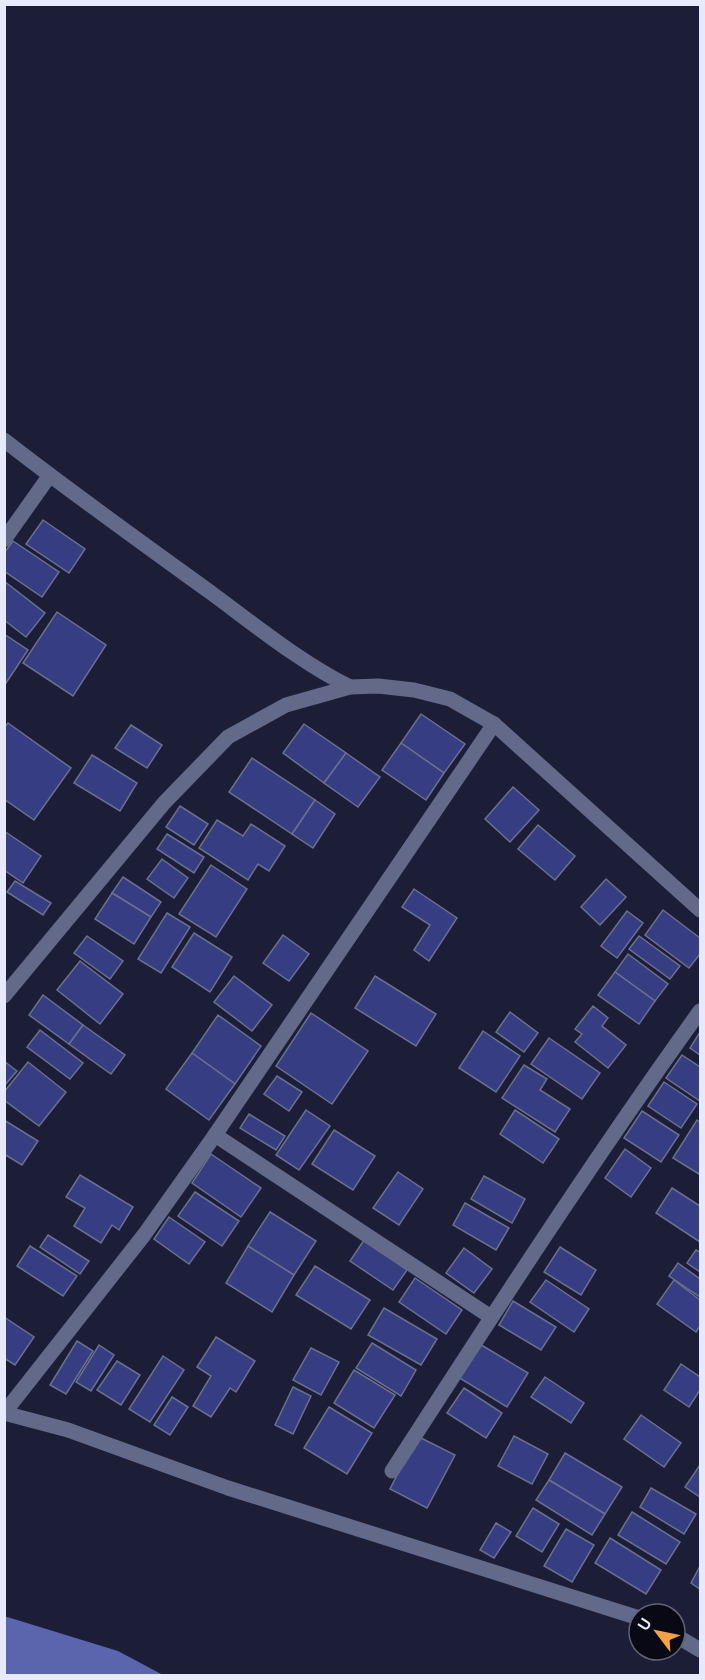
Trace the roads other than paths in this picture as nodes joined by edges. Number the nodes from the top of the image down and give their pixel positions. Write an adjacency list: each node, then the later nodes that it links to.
1 (4, 440): 2 (street)
2 (50, 475): 3 (street); 4 (street)
3 (4, 540)
4 (350, 687): 5 (street); 7 (street)
5 (494, 723): 6 (street); 9 (street)
6 (700, 910)
7 (4, 996)
8 (700, 1011): 10 (street)
9 (214, 1135): 10 (street); 12 (street)
10 (491, 1317): 11 (street)
11 (392, 1471)
12 (627, 1614)

